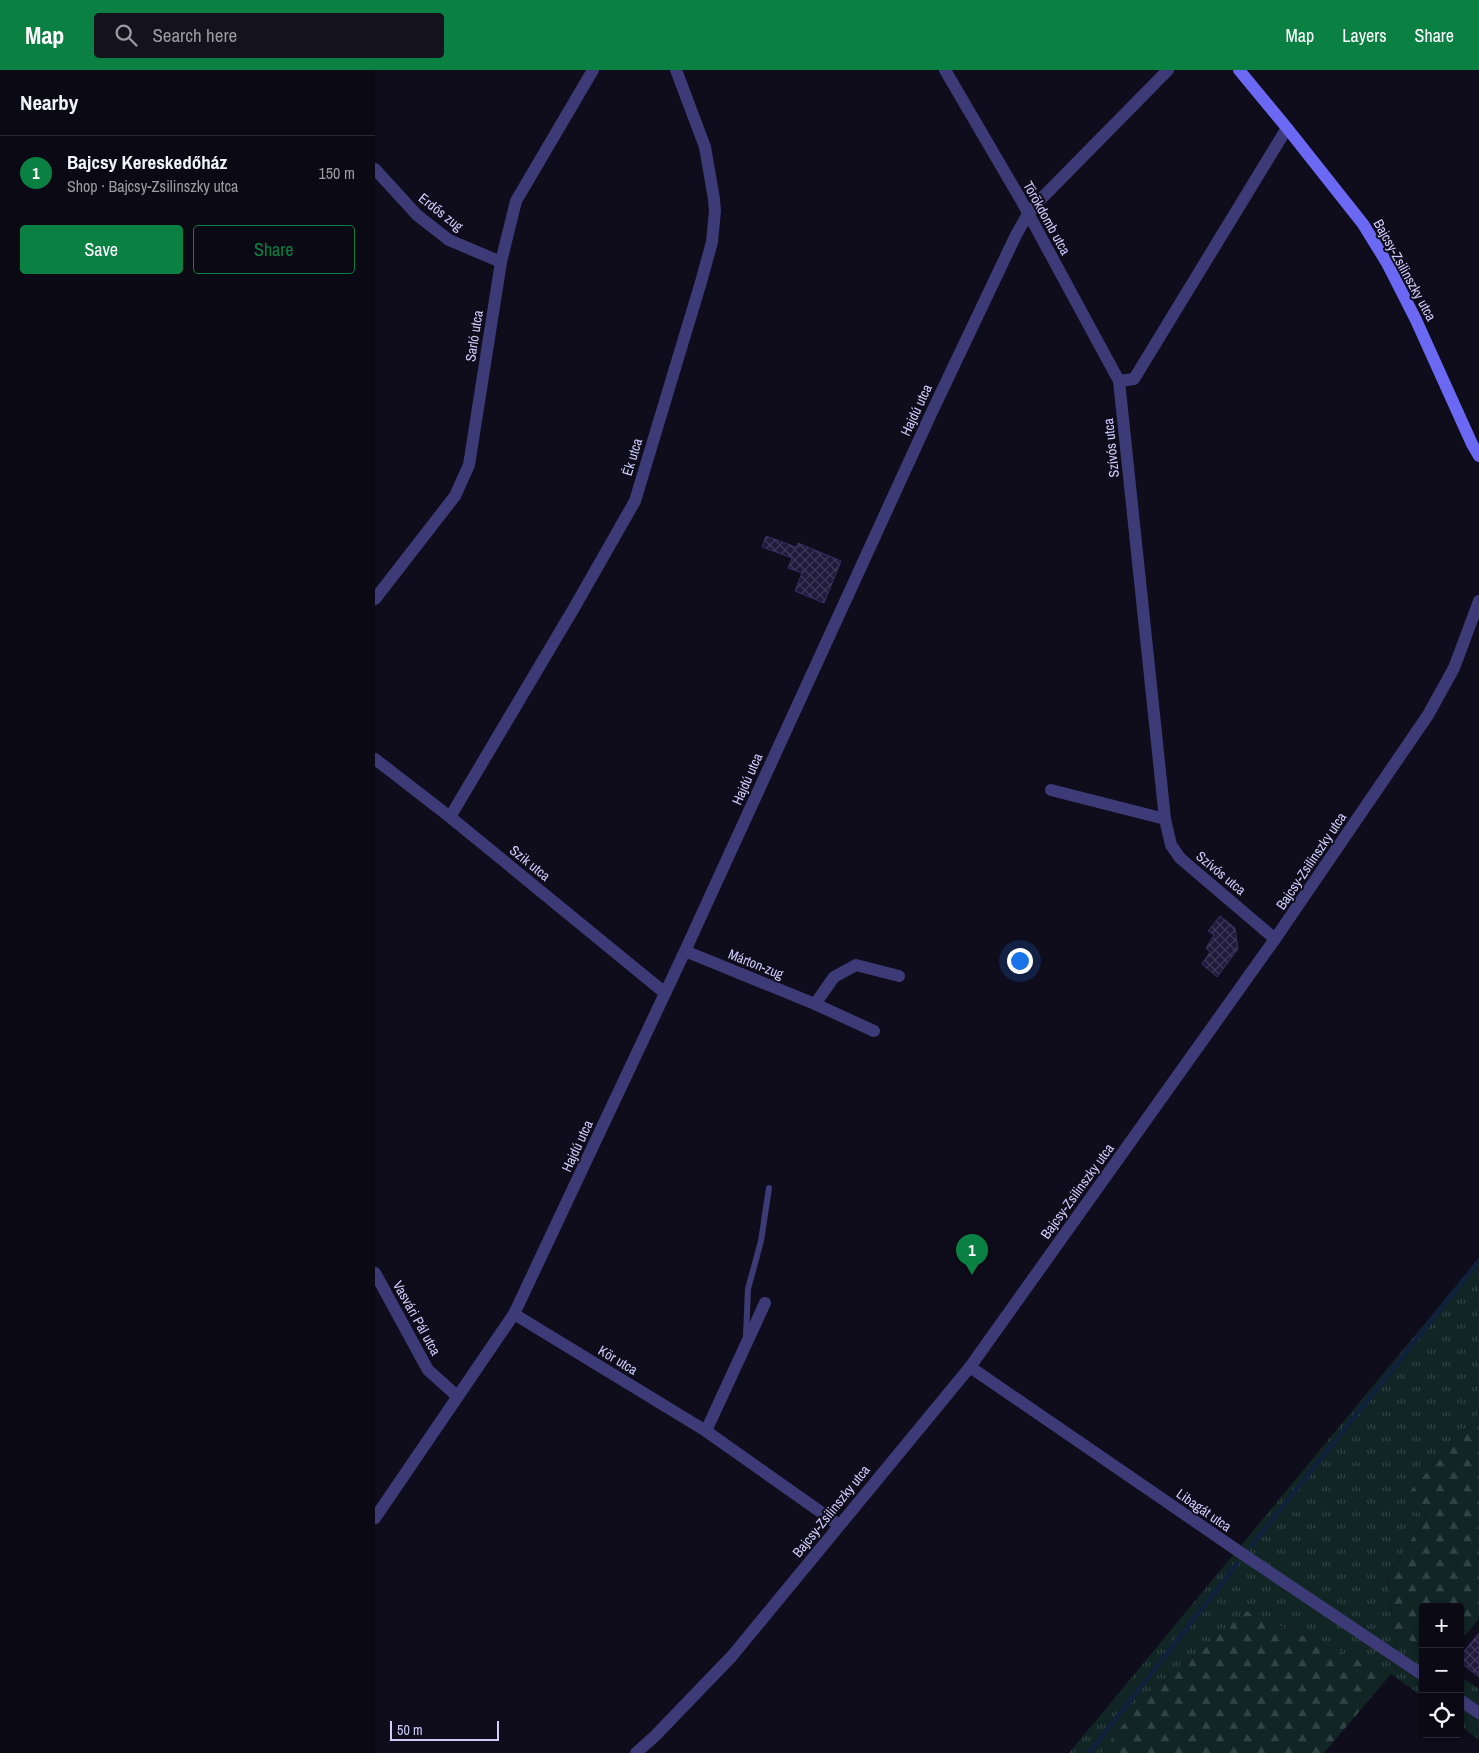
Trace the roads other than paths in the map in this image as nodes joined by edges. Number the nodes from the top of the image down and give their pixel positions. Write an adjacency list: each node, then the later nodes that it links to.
1 (593, 70): 9 (street, Sarló utca)
2 (676, 70): 16 (street, Ék utca)
3 (945, 70): 8 (street, Törökdomb utca)
4 (1168, 70): 8 (street, Hajdú utca)
5 (1239, 70): 6 (main road, Bajcsy-Zsilinszky utca)
6 (1287, 128): 10 (street); 11 (main road, Bajcsy-Zsilinszky utca)
7 (375, 169): 9 (street, Erdős zug)
8 (1028, 214): 10 (street, Törökdomb utca); 19 (street, Hajdú utca)
9 (501, 262): 12 (street, Sarló utca)
10 (1119, 382): 17 (street, Szívós utca)
11 (1479, 456)
12 (375, 599)
13 (1479, 601): 18 (street, Bajcsy-Zsilinszky utca)
14 (375, 759): 16 (street, Szik utca)
15 (1051, 790): 17 (street)
16 (450, 817): 21 (street, Szik utca)
17 (1165, 819): 18 (street, Szívós utca)
18 (1275, 939): 29 (street, Bajcsy-Zsilinszky utca)
19 (685, 951): 21 (street, Hajdú utca); 22 (street, Márton-zug)
20 (899, 976): 22 (street)
21 (665, 993): 27 (street, Hajdú utca)
22 (815, 1004): 23 (street, Márton-zug)
23 (874, 1031)
24 (769, 1188): 28 (lane)
25 (375, 1273): 30 (street, Vasvári Pál utca)
26 (765, 1303): 28 (street)
27 (514, 1314): 30 (street, Hajdú utca); 31 (street, Kör utca)
28 (746, 1344): 31 (street)
29 (970, 1367): 33 (street, Bajcsy-Zsilinszky utca); 34 (street, Libagát utca)
30 (457, 1396): 32 (street, Hajdú utca)
31 (706, 1431): 33 (street, Kör utca)
32 (375, 1518)
33 (839, 1525): 37 (street, Bajcsy-Zsilinszky utca)
34 (1419, 1672)
35 (1464, 1703): 36 (street)
36 (1479, 1712)
37 (636, 1753)

